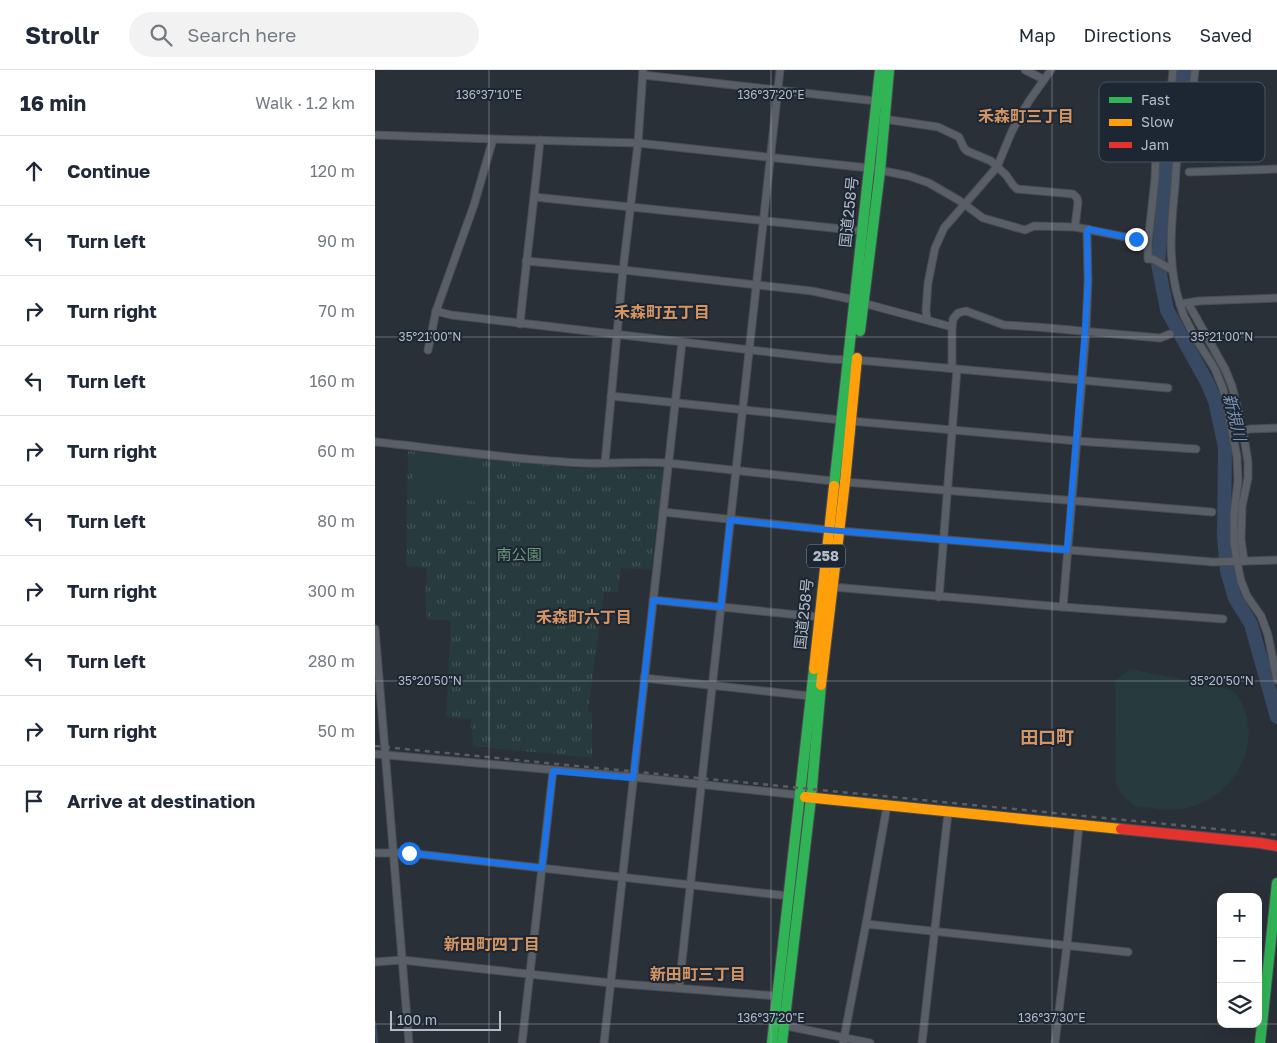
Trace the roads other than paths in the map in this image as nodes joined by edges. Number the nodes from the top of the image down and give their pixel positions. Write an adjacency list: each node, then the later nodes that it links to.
1 (780, 70): 8 (street)
2 (880, 70): 9 (main road, 国道258号 / 258)
3 (889, 70): 10 (main road, 国道258号 / 258)
4 (1025, 70): 7 (street)
5 (1051, 70): 7 (street)
6 (643, 72): 8 (street); 14 (street)
7 (1043, 79): 18 (street)
8 (778, 90): 9 (street); 15 (street)
9 (876, 101): 19 (main road, 国道258号 / 258)
10 (884, 120): 18 (street); 21 (main road, 国道258号 / 258)
11 (375, 135): 12 (street)
12 (493, 139): 13 (street); 39 (street)
13 (540, 140): 14 (street); 23 (street)
14 (638, 143): 15 (street); 25 (street)
15 (771, 157): 19 (street); 26 (street)
16 (1156, 162): 30 (street)
17 (1178, 162): 33 (street)
18 (997, 167): 24 (street); 27 (street)
19 (869, 168): 21 (street); 29 (main road, 国道258号 / 258)
20 (1277, 169): 22 (street)
21 (880, 171): 24 (street); 36 (main road, 国道258号 / 258)
22 (1189, 172)
23 (534, 197): 25 (street); 31 (street)
24 (965, 204): 27 (street); 40 (street)
25 (631, 206): 26 (street); 32 (street)
26 (764, 220): 29 (street); 34 (street)
27 (1075, 226): 28 (street)
28 (1088, 229): 30 (street); 43 (street)
29 (862, 231): 36 (main road, 国道258号 / 258)
30 (1148, 243): 33 (street)
31 (526, 261): 32 (street); 41 (street)
32 (623, 270): 34 (street); 45 (street)
33 (1171, 270): 38 (street)
34 (756, 285): 36 (street); 47 (street)
35 (1277, 298): 37 (street)
36 (859, 302): 40 (street); 49 (main road, 国道258号 / 258)
37 (1188, 303): 38 (street); 59 (street)
38 (1180, 304): 77 (street)
39 (436, 311): 41 (street); 48 (street)
40 (927, 320): 42 (street)
41 (521, 324): 45 (street)
42 (952, 327): 43 (street); 50 (street)
43 (1085, 331): 44 (street); 51 (street)
44 (1170, 334)
45 (617, 335): 46 (street); 53 (street)
46 (682, 342): 47 (street); 54 (street)
47 (749, 349): 49 (street); 55 (street)
48 (428, 350)
49 (853, 360): 50 (street); 56 (main road, 国道258号 / 258)
50 (955, 368): 51 (street); 58 (street)
51 (1082, 380): 52 (street); 60 (street)
52 (1168, 388)
53 (611, 396): 54 (street); 63 (street)
54 (675, 403): 55 (street); 64 (street)
55 (744, 410): 56 (street); 65 (street)
56 (846, 421): 58 (street); 66 (main road, 国道258号 / 258); 67 (main road, 国道258号 / 258)
57 (1277, 428): 59 (street)
58 (952, 430): 60 (street); 68 (street)
59 (1243, 431): 77 (street)
60 (1077, 440): 62 (street); 69 (street)
61 (375, 442): 63 (street)
62 (1196, 449)
63 (605, 463): 64 (street)
64 (668, 463): 65 (street); 70 (street)
65 (737, 471): 66 (street); 72 (street)
66 (833, 481): 73 (main road, 国道258号 / 258)
67 (845, 482): 68 (street); 73 (main road, 国道258号 / 258)
68 (947, 491): 69 (street); 74 (street)
69 (1072, 501): 71 (street); 75 (street)
70 (663, 512): 72 (street); 80 (street)
71 (1212, 512)
72 (730, 520): 73 (street); 81 (street)
73 (834, 531): 74 (street); 78 (main road, 国道258号 / 258); 83 (main road, 国道258号 / 258)
74 (944, 539): 75 (street); 79 (street)
75 (1067, 550): 77 (street); 82 (street)
76 (1277, 560): 77 (street)
77 (1238, 562): 88 (street)
78 (833, 587): 79 (street); 99 (main road, 国道258号 / 258)
79 (939, 597): 82 (street)
80 (653, 600): 81 (street); 87 (street)
81 (721, 607): 83 (street); 89 (street)
82 (1063, 607): 84 (street)
83 (819, 617): 90 (main road, 国道258号 / 258)
84 (1223, 619)
85 (375, 629): 86 (street)
86 (377, 666): 92 (street)
87 (644, 678): 89 (street); 96 (street)
88 (1277, 680)
89 (713, 686): 90 (street); 97 (street)
90 (810, 696): 98 (main road, 国道258号 / 258)
91 (375, 733): 92 (street)
92 (383, 734): 94 (street)
93 (375, 754): 94 (street)
94 (385, 755): 95 (street); 104 (street)
95 (553, 771): 96 (street); 106 (street)
96 (633, 778): 97 (street); 107 (street)
97 (702, 785): 98 (street); 109 (street)
98 (799, 795): 99 (main road); 110 (main road, 国道258号 / 258)
99 (811, 798): 100 (main road); 121 (main road, 国道258号 / 258)
100 (887, 806): 101 (main road); 111 (street)
101 (948, 813): 102 (main road); 112 (street)
102 (1079, 825): 103 (main road); 113 (street)
103 (1277, 846)
104 (393, 852): 105 (street); 106 (street); 115 (street)
105 (375, 853)
106 (542, 868): 107 (street); 117 (street)
107 (623, 877): 109 (street); 118 (street)
108 (1277, 883): 131 (main road)
109 (690, 884): 110 (street); 119 (street)
110 (789, 896): 120 (main road, 国道258号 / 258)
111 (866, 924): 112 (street); 122 (street)
112 (934, 930): 113 (street); 129 (street)
113 (1067, 945): 114 (street); 130 (street)
114 (1128, 952)
115 (402, 960): 116 (street); 117 (street); 123 (street)
116 (375, 962)
117 (530, 974): 118 (street); 124 (street)
118 (611, 983): 119 (street); 125 (street)
119 (679, 988): 120 (street)
120 (777, 996): 121 (main road, 国道258号 / 258)
121 (779, 1025): 122 (street); 126 (main road, 国道258号 / 258); 127 (main road, 国道258号 / 258)
122 (843, 1041): 128 (street)
123 (409, 1043)
124 (522, 1043)
125 (604, 1043)
126 (772, 1043)
127 (782, 1043)
128 (870, 1043)
129 (922, 1043)
130 (1055, 1043)
131 (1260, 1043)

